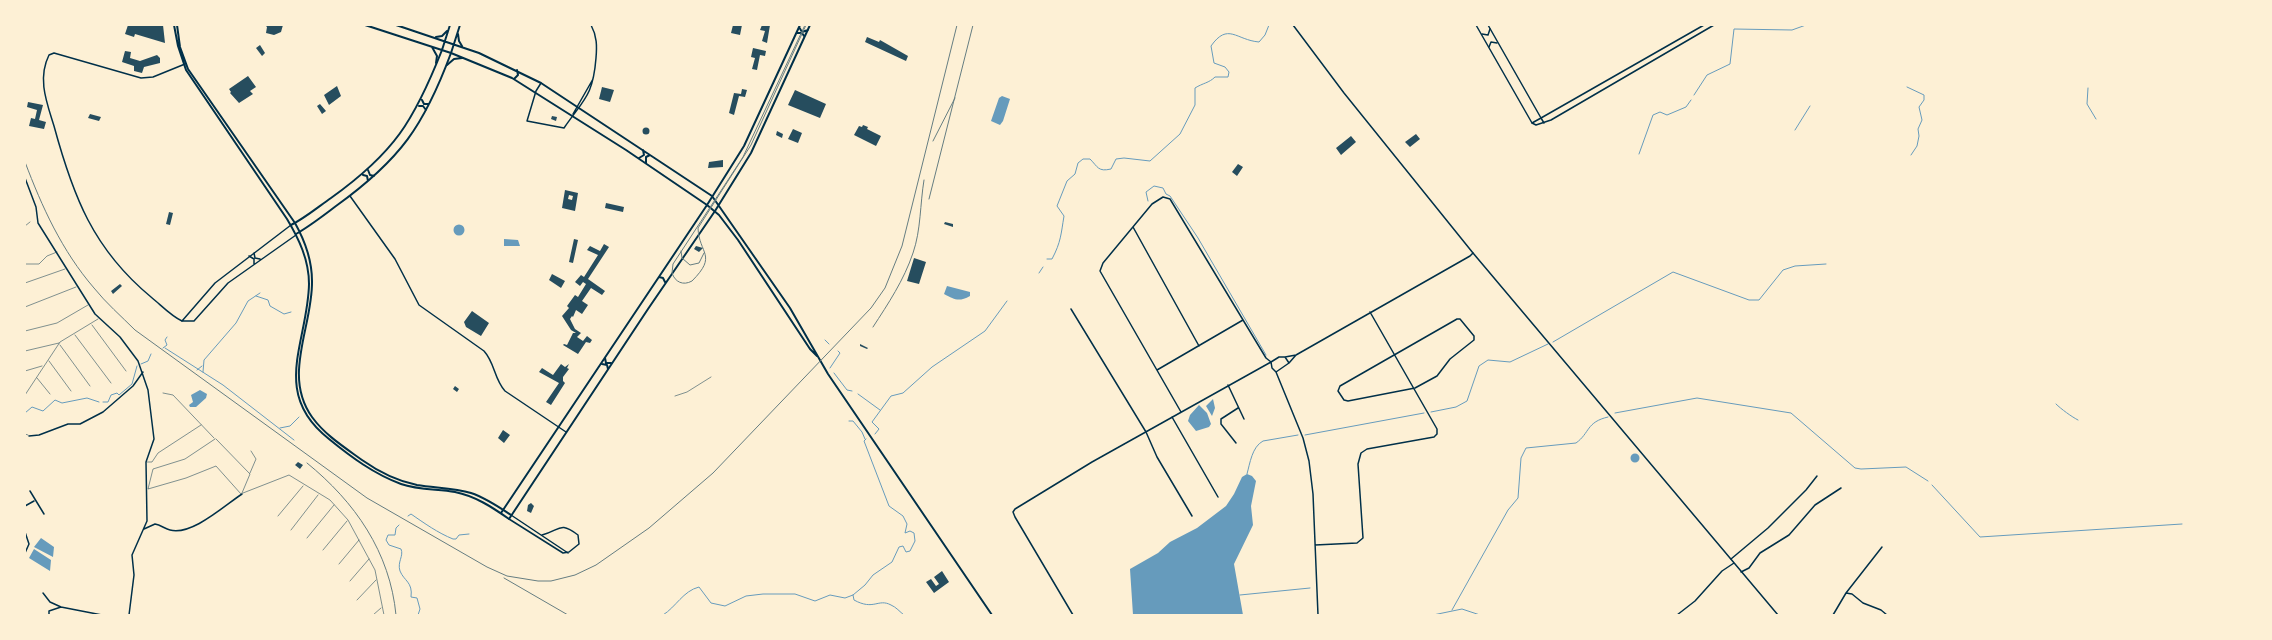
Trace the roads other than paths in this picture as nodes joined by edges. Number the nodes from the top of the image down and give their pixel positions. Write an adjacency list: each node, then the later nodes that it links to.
1 (176, 25): 36 (main road)
2 (365, 25): 28 (main road)
3 (396, 25): 20 (main road)
4 (450, 25): 16 (main road)
5 (460, 25): 17 (main road)
6 (591, 25): 43 (street)
7 (799, 25): 14 (main road); 18 (main road)
8 (810, 25): 14 (main road)
9 (1293, 25): 83 (street)
10 (1476, 25): 19 (street)
11 (1488, 25): 15 (street)
12 (1704, 25): 22 (street)
13 (1714, 25): 27 (street)
14 (808, 29): 21 (main road)
15 (1490, 30): 19 (street); 24 (street)
16 (448, 31): 20 (main road); 23 (main road)
17 (458, 33): 26 (main road); 29 (main road)
18 (796, 33): 21 (main road); 70 (main road)
19 (1482, 34): 30 (street)
20 (435, 37): 23 (main road)
21 (804, 37): 72 (main road)
22 (1679, 40): 25 (street); 27 (street)
23 (444, 41): 26 (main road); 32 (main road)
24 (1497, 43): 30 (street); 56 (street)
25 (1674, 43): 31 (street); 39 (street)
26 (454, 44): 29 (main road); 33 (main road)
27 (1681, 44): 31 (street)
28 (431, 46): 32 (main road); 35 (main road)
29 (463, 47): 38 (main road)
30 (1489, 47): 57 (street)
31 (1676, 47): 42 (street)
32 (442, 50): 33 (main road); 35 (main road)
33 (451, 53): 34 (main road); 37 (main road)
34 (463, 58): 37 (main road); 44 (main road)
35 (436, 63): 49 (main road)
36 (185, 64): 68 (main road); 101 (street)
37 (446, 65): 50 (main road)
38 (517, 70): 40 (main road); 44 (main road)
39 (1623, 72): 41 (street); 42 (street)
40 (524, 74): 46 (main road); 47 (main road)
41 (1618, 75): 45 (street); 56 (street)
42 (1625, 76): 45 (street)
43 (594, 77): 51 (street); 53 (street)
44 (512, 78): 46 (main road)
45 (1620, 79): 58 (street)
46 (520, 82): 48 (main road)
47 (541, 83): 48 (street); 51 (main road)
48 (536, 91): 55 (main road); 55 (street)
49 (422, 99): 50 (main road); 52 (main road)
50 (430, 103): 54 (main road)
51 (576, 105): 53 (main road); 55 (street)
52 (418, 106): 54 (main road); 63 (main road)
53 (580, 108): 55 (street); 59 (main road)
54 (426, 111): 65 (main road)
55 (573, 115): 61 (main road)
56 (1541, 118): 57 (street); 58 (street)
57 (1532, 123): 58 (street)
58 (1544, 123)
59 (643, 149): 60 (main road); 61 (main road)
60 (651, 155): 62 (main road); 70 (main road)
61 (638, 157): 62 (main road)
62 (646, 163): 71 (main road)
63 (369, 169): 64 (main road); 65 (main road)
64 (361, 175): 67 (main road); 75 (main road)
65 (376, 176): 67 (main road)
66 (25, 178): 81 (street)
67 (367, 182): 69 (main road)
68 (271, 192): 75 (main road); 76 (main road)
69 (350, 196): 79 (main road); 144 (street)
70 (712, 196): 71 (main road); 72 (main road)
71 (707, 205): 73 (main road); 89 (main road)
72 (719, 205): 73 (main road); 90 (main road)
73 (716, 211): 92 (main road); 93 (main road)
74 (30, 222): 77 (lane)
75 (295, 223): 76 (main road); 79 (main road)
76 (291, 225): 80 (main road); 82 (street)
77 (25, 226)
78 (1133, 226): 100 (street); 107 (street); 121 (street)
79 (300, 232): 80 (main road); 141 (main road)
80 (296, 234): 85 (street); 142 (main road)
81 (57, 252): 86 (lane); 88 (street)
82 (255, 252): 84 (street); 85 (street)
83 (1473, 253): 98 (street); 188 (street)
84 (248, 256): 87 (street); 101 (street)
85 (260, 259): 87 (street)
86 (25, 264)
87 (254, 264): 101 (street)
88 (67, 269): 91 (lane); 94 (street)
89 (659, 278): 92 (main road); 112 (main road)
90 (772, 282): 93 (main road); 109 (main road)
91 (25, 283)
92 (665, 283): 115 (main road)
93 (767, 285): 109 (main road)
94 (77, 287): 95 (street); 96 (lane)
95 (89, 305): 99 (street); 103 (lane)
96 (25, 307)
97 (1071, 309): 146 (street)
98 (1370, 312): 110 (street); 111 (street)
99 (98, 318): 102 (lane); 124 (street)
100 (1243, 320): 107 (street); 116 (street)
101 (182, 321)
102 (91, 324): 104 (lane); 123 (lane)
103 (25, 331)
104 (74, 334): 105 (lane); 128 (lane)
105 (60, 342): 106 (lane); 108 (lane)
106 (59, 344): 114 (lane); 130 (lane)
107 (1199, 346): 121 (street)
108 (25, 351)
109 (815, 353): 204 (main road)
110 (1296, 355): 113 (street); 117 (street)
111 (1396, 355): 131 (street); 131 (street); 131 (street)
112 (606, 357): 115 (main road); 118 (main road)
113 (1285, 357): 116 (street); 117 (street)
114 (48, 360): 119 (lane); 132 (lane)
115 (612, 362): 120 (main road)
116 (1271, 362): 125 (street); 129 (street)
117 (1289, 363): 125 (street)
118 (601, 365): 120 (main road); 144 (main road)
119 (43, 366): 122 (lane); 127 (lane)
120 (607, 370): 145 (main road)
121 (1157, 370): 138 (street)
122 (25, 371)
123 (126, 371)
124 (143, 372): 148 (street); 152 (street)
125 (1276, 372): 182 (street)
126 (711, 376): 136 (lane)
127 (36, 377): 134 (lane); 135 (lane)
128 (111, 383)
129 (1228, 385): 137 (street); 138 (street)
130 (90, 386)
131 (1415, 388): 182 (street)
132 (70, 391)
133 (163, 393): 143 (lane)
134 (50, 394)
135 (25, 395)
136 (675, 396)
137 (1238, 408): 140 (street); 150 (street)
138 (1180, 412): 139 (street)
139 (1172, 417): 146 (street); 164 (street)
140 (1244, 419)
141 (315, 421): 142 (street); 154 (main road)
142 (312, 423): 154 (main road)
143 (202, 424): 149 (lane); 152 (lane)
144 (559, 427): 145 (street); 168 (main road)
145 (566, 432): 171 (main road)
146 (1146, 432): 173 (street); 205 (street)
147 (25, 434): 148 (lane)
148 (29, 436)
149 (215, 439): 153 (lane); 162 (lane)
150 (1236, 443)
151 (252, 451): 153 (lane)
152 (146, 462): 176 (street)
153 (250, 474): 162 (lane)
154 (382, 474): 157 (main road); 159 (main road)
155 (1817, 476): 188 (street)
156 (304, 485): 162 (lane); 163 (lane); 172 (lane)
157 (439, 487): 159 (street); 161 (main road)
158 (1841, 488): 191 (street)
159 (438, 490): 161 (main road)
160 (30, 491): 165 (street)
161 (455, 491): 168 (main road); 169 (main road)
162 (242, 494): 176 (street)
163 (319, 494): 166 (lane); 177 (lane)
164 (1218, 497)
165 (35, 500): 167 (street); 170 (street)
166 (335, 504): 175 (lane); 180 (lane)
167 (25, 506)
168 (503, 510): 169 (main road); 171 (main road)
169 (501, 513): 174 (main road)
170 (44, 514)
171 (511, 515): 174 (main road); 179 (street)
172 (278, 516)
173 (1192, 516)
174 (509, 519): 186 (street)
175 (348, 520): 181 (lane); 184 (lane)
176 (143, 529): 201 (street)
177 (291, 530)
178 (25, 532): 185 (street)
179 (542, 536): 186 (street); 186 (street)
180 (307, 538)
181 (360, 539): 187 (lane); 190 (lane)
182 (1315, 545): 206 (street)
183 (1882, 547): 195 (street)
184 (323, 550)
185 (25, 553)
186 (568, 553)
187 (370, 558): 192 (lane); 193 (lane)
188 (1731, 559): 189 (street)
189 (1734, 563): 191 (street); 207 (street)
190 (339, 564)
191 (1741, 572): 208 (street)
192 (377, 579): 196 (lane); 197 (lane)
193 (350, 581)
194 (43, 593): 198 (street)
195 (1846, 593): 209 (street); 210 (street)
196 (357, 600)
197 (382, 607): 202 (lane); 203 (lane)
198 (61, 608): 199 (street); 200 (street)
199 (49, 615)
200 (102, 615)
201 (130, 615)
202 (373, 615)
203 (384, 615)
204 (992, 615)
205 (1073, 615)
206 (1318, 615)
207 (1677, 615)
208 (1778, 615)
209 (1833, 615)
210 (1887, 615)

